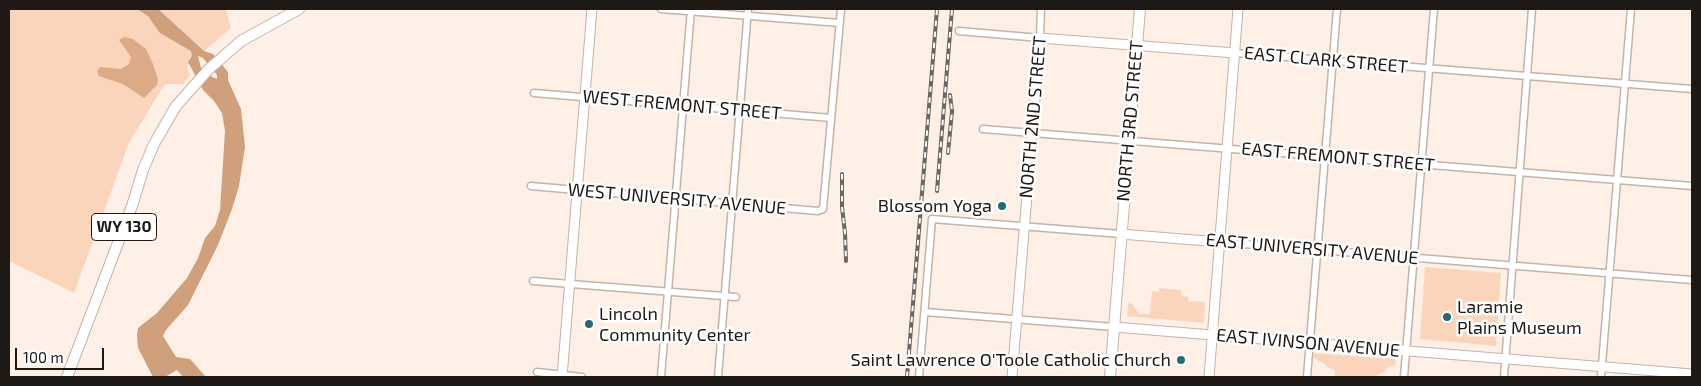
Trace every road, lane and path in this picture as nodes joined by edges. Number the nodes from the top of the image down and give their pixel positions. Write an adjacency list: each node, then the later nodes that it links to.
1 (299, 9): 66 (main road, WY 130)
2 (592, 9): 25 (street)
3 (660, 9): 12 (street)
4 (841, 9): 14 (street)
5 (1042, 9): 16 (street, NORTH 2ND STREET)
6 (1140, 9): 17 (main road, NORTH 3RD STREET)
7 (1238, 9): 18 (street)
8 (1337, 9): 19 (street)
9 (1434, 9): 20 (street)
10 (1532, 9): 21 (street)
11 (1631, 9): 22 (street)
12 (691, 10): 13 (street); 26 (street)
13 (747, 12): 14 (street); 27 (street)
14 (840, 23): 28 (street)
15 (959, 31): 16 (street, EAST CLARK STREET)
16 (1040, 38): 17 (street, EAST CLARK STREET); 30 (street, NORTH 2ND STREET)
17 (1137, 46): 18 (street, EAST CLARK STREET); 31 (main road, NORTH 3RD STREET)
18 (1234, 53): 19 (street, EAST CLARK STREET); 32 (street)
19 (1333, 61): 20 (street, EAST CLARK STREET); 33 (street)
20 (1429, 69): 21 (street, EAST CLARK STREET); 34 (street)
21 (1527, 76): 22 (street, EAST CLARK STREET); 35 (street)
22 (1625, 84): 23 (street, EAST CLARK STREET); 36 (street)
23 (1692, 89)
24 (534, 93): 25 (street, WEST FREMONT STREET)
25 (585, 97): 26 (street, WEST FREMONT STREET); 39 (street)
26 (683, 105): 27 (street, WEST FREMONT STREET); 40 (street)
27 (740, 110): 28 (street, WEST FREMONT STREET); 41 (street)
28 (831, 118): 41 (street, WEST UNIVERSITY AVENUE)
29 (983, 128): 30 (street, EAST FREMONT STREET)
30 (1032, 132): 31 (street, EAST FREMONT STREET); 42 (street, NORTH 2ND STREET)
31 (1129, 140): 32 (street, EAST FREMONT STREET); 43 (main road, NORTH 3RD STREET)
32 (1227, 148): 33 (street, EAST FREMONT STREET); 44 (street)
33 (1325, 156): 34 (street, EAST FREMONT STREET); 45 (street)
34 (1422, 164): 35 (street, EAST FREMONT STREET); 46 (street)
35 (1520, 172): 36 (street, EAST FREMONT STREET); 47 (street)
36 (1617, 180): 38 (street, EAST FREMONT STREET); 48 (street)
37 (531, 186): 39 (street, WEST UNIVERSITY AVENUE)
38 (1692, 186)
39 (578, 190): 40 (street, WEST UNIVERSITY AVENUE); 51 (street)
40 (675, 198): 41 (street, WEST UNIVERSITY AVENUE); 52 (street)
41 (732, 203): 53 (street)
42 (1024, 226): 43 (street, EAST UNIVERSITY AVENUE); 55 (street, EAST UNIVERSITY AVENUE); 56 (street, NORTH 2ND STREET)
43 (1121, 234): 44 (street, EAST UNIVERSITY AVENUE); 57 (main road, NORTH 3RD STREET)
44 (1219, 242): 45 (street, EAST UNIVERSITY AVENUE); 58 (street)
45 (1318, 250): 46 (street, EAST UNIVERSITY AVENUE); 59 (street)
46 (1414, 258): 47 (street, EAST UNIVERSITY AVENUE); 60 (street)
47 (1512, 266): 48 (street, EAST UNIVERSITY AVENUE); 61 (street)
48 (1610, 273): 50 (street, EAST UNIVERSITY AVENUE); 62 (street)
49 (533, 280): 51 (street)
50 (1692, 280)
51 (569, 283): 52 (street); 65 (street)
52 (667, 291): 53 (street); 68 (street)
53 (725, 296): 54 (street); 69 (street)
54 (736, 297)
55 (925, 312): 56 (street, EAST IVINSON AVENUE); 70 (street)
56 (1016, 320): 57 (street, EAST IVINSON AVENUE); 71 (street, NORTH 2ND STREET)
57 (1114, 328): 58 (street, EAST IVINSON AVENUE); 72 (main road, NORTH 3RD STREET)
58 (1212, 336): 59 (street, EAST IVINSON AVENUE); 73 (street)
59 (1310, 343): 60 (street, EAST IVINSON AVENUE); 74 (street)
60 (1406, 351): 61 (street, EAST IVINSON AVENUE); 75 (street)
61 (1505, 359): 62 (street, EAST IVINSON AVENUE); 76 (street)
62 (1602, 367): 64 (street, EAST IVINSON AVENUE); 77 (street)
63 (537, 372): 65 (street)
64 (1692, 374)
65 (562, 376): 67 (street)
66 (68, 377)
67 (582, 377)
68 (661, 377)
69 (718, 377)
70 (919, 377)
71 (1012, 377)
72 (1110, 377)
73 (1208, 377)
74 (1307, 377)
75 (1404, 377)
76 (1504, 377)
77 (1601, 377)

